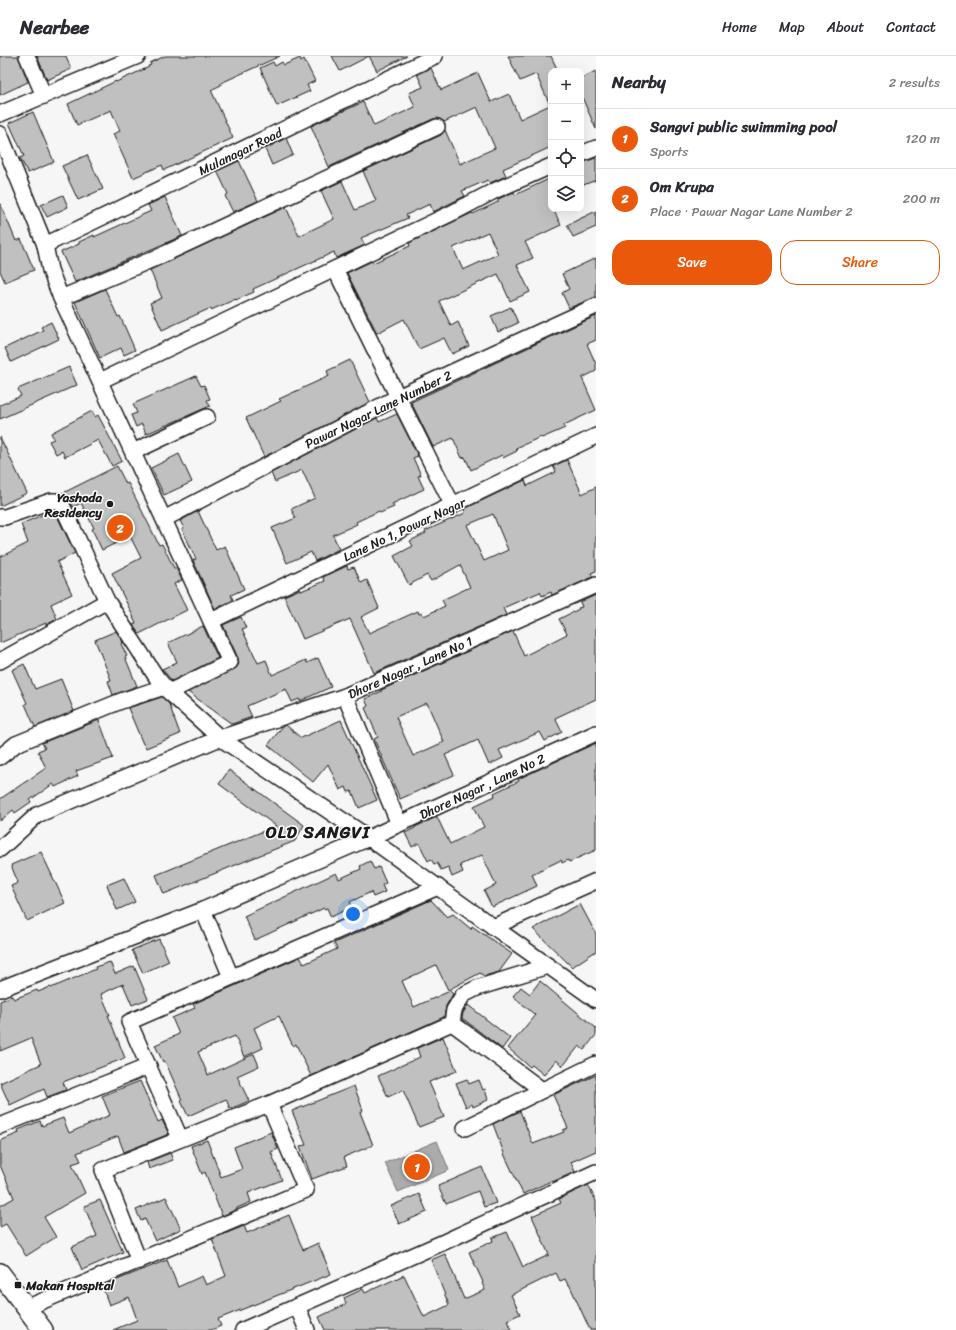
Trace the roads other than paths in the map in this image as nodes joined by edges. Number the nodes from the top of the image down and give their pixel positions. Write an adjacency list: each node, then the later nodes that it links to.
1 (27, 56): 5 (street)
2 (138, 56): 5 (street)
3 (435, 56): 4 (street, Mulanagar Road)
4 (416, 60): 12 (street, Mulanagar Road)
5 (44, 96): 6 (street)
6 (0, 114)
7 (437, 127): 14 (street)
8 (0, 134): 12 (street)
9 (596, 148): 10 (street)
10 (584, 153)
11 (548, 167): 13 (street)
12 (45, 245): 14 (street)
13 (335, 269): 16 (street); 17 (street)
14 (61, 298): 16 (street)
15 (596, 306): 17 (street, Pawar Nagar Lane Number 2)
16 (100, 382): 20 (street)
17 (398, 397): 21 (street); 23 (street, Pawar Nagar Lane Number 2)
18 (207, 417): 20 (street)
19 (596, 436): 21 (street, Lane No 1, Powar Nagar)
20 (133, 452): 23 (street)
21 (453, 506): 26 (street, Lane No 1, Powar Nagar)
22 (0, 517): 25 (street)
23 (164, 519): 26 (street)
24 (596, 585): 29 (street, Dhore Nagar , Lane No 1)
25 (107, 601): 27 (street); 28 (street)
26 (211, 621): 28 (street)
27 (0, 661)
28 (167, 689): 31 (street); 32 (street)
29 (345, 696): 31 (street, Dhore Nagar , Lane No 1); 33 (street)
30 (596, 733): 33 (street, Dhore Nagar , Lane No 2)
31 (220, 738): 34 (street); 35 (street, Dhore Nagar , Lane No 1)
32 (0, 757)
33 (399, 824): 34 (street, Dhore Nagar , Lane No 2)
34 (369, 838): 37 (street); 38 (street, Dhore Nagar , Lane No 2)
35 (0, 849)
36 (596, 880): 39 (street)
37 (438, 887): 39 (street); 41 (street)
38 (203, 910): 41 (street); 42 (street, Dhore Nagar , Lane No 2)
39 (493, 927): 40 (street)
40 (548, 966): 43 (street); 44 (street)
41 (232, 977): 46 (street)
42 (0, 989)
43 (596, 1000)
44 (452, 1023): 47 (street); 48 (street)
45 (596, 1064): 47 (street)
46 (149, 1066): 49 (street); 51 (street)
47 (542, 1090): 50 (street)
48 (269, 1104): 51 (street); 53 (street)
49 (0, 1126)
50 (465, 1128)
51 (180, 1138): 53 (street)
52 (596, 1172): 55 (street)
53 (139, 1261): 56 (street)
54 (0, 1274): 56 (main road)
55 (297, 1306): 58 (street); 59 (street)
56 (26, 1308): 57 (main road)
57 (43, 1330)
58 (243, 1330)
59 (307, 1330)

